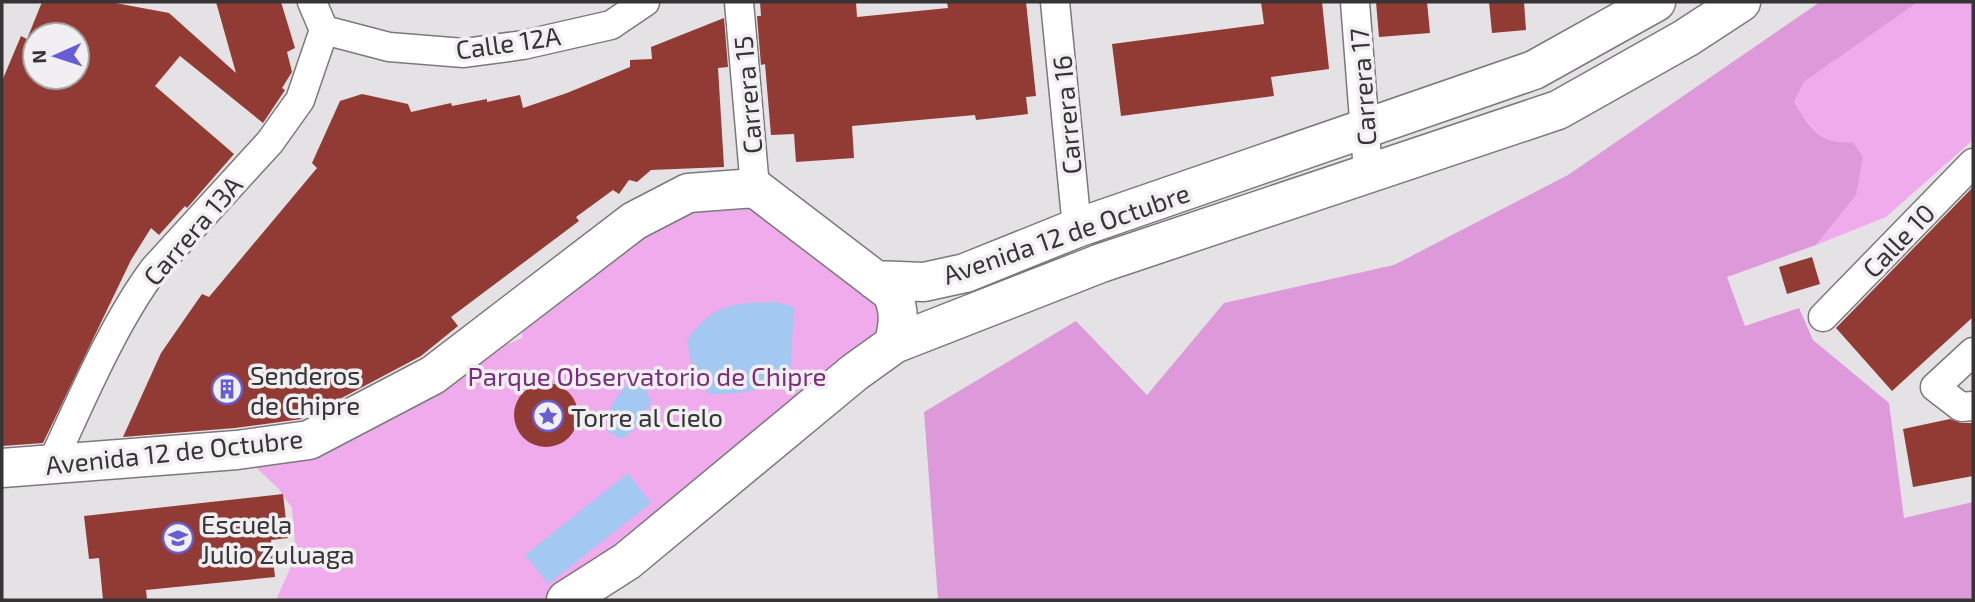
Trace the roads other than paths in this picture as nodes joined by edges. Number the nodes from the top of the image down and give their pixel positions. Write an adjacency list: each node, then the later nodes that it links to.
1 (312, 2): 8 (street)
2 (645, 2): 8 (street, Calle 12A)
3 (739, 2): 12 (street, Carrera 15)
4 (1055, 2): 13 (street, Carrera 16)
5 (1355, 2): 9 (street, Carrera 17)
6 (1656, 2): 9 (main road, Avenida 12 de Octubre)
7 (1741, 2): 11 (main road, Avenida 12 de Octubre)
8 (324, 30): 19 (street, Carrera 13A)
9 (1365, 129): 11 (street, Carrera 17); 13 (main road, Avenida 12 de Octubre)
10 (1973, 163): 15 (street, Calle 10)
11 (1368, 172): 16 (main road, Avenida 12 de Octubre)
12 (755, 188): 14 (main road); 19 (main road, Avenida 12 de Octubre)
13 (1077, 228): 14 (main road, Avenida 12 de Octubre)
14 (875, 280): 16 (main road)
15 (1823, 317)
16 (894, 344): 21 (main road, Avenida 12 de Octubre)
17 (1973, 352): 18 (street)
18 (1973, 406)
19 (52, 463): 20 (main road, Avenida 12 de Octubre)
20 (4, 475)
21 (566, 600)

